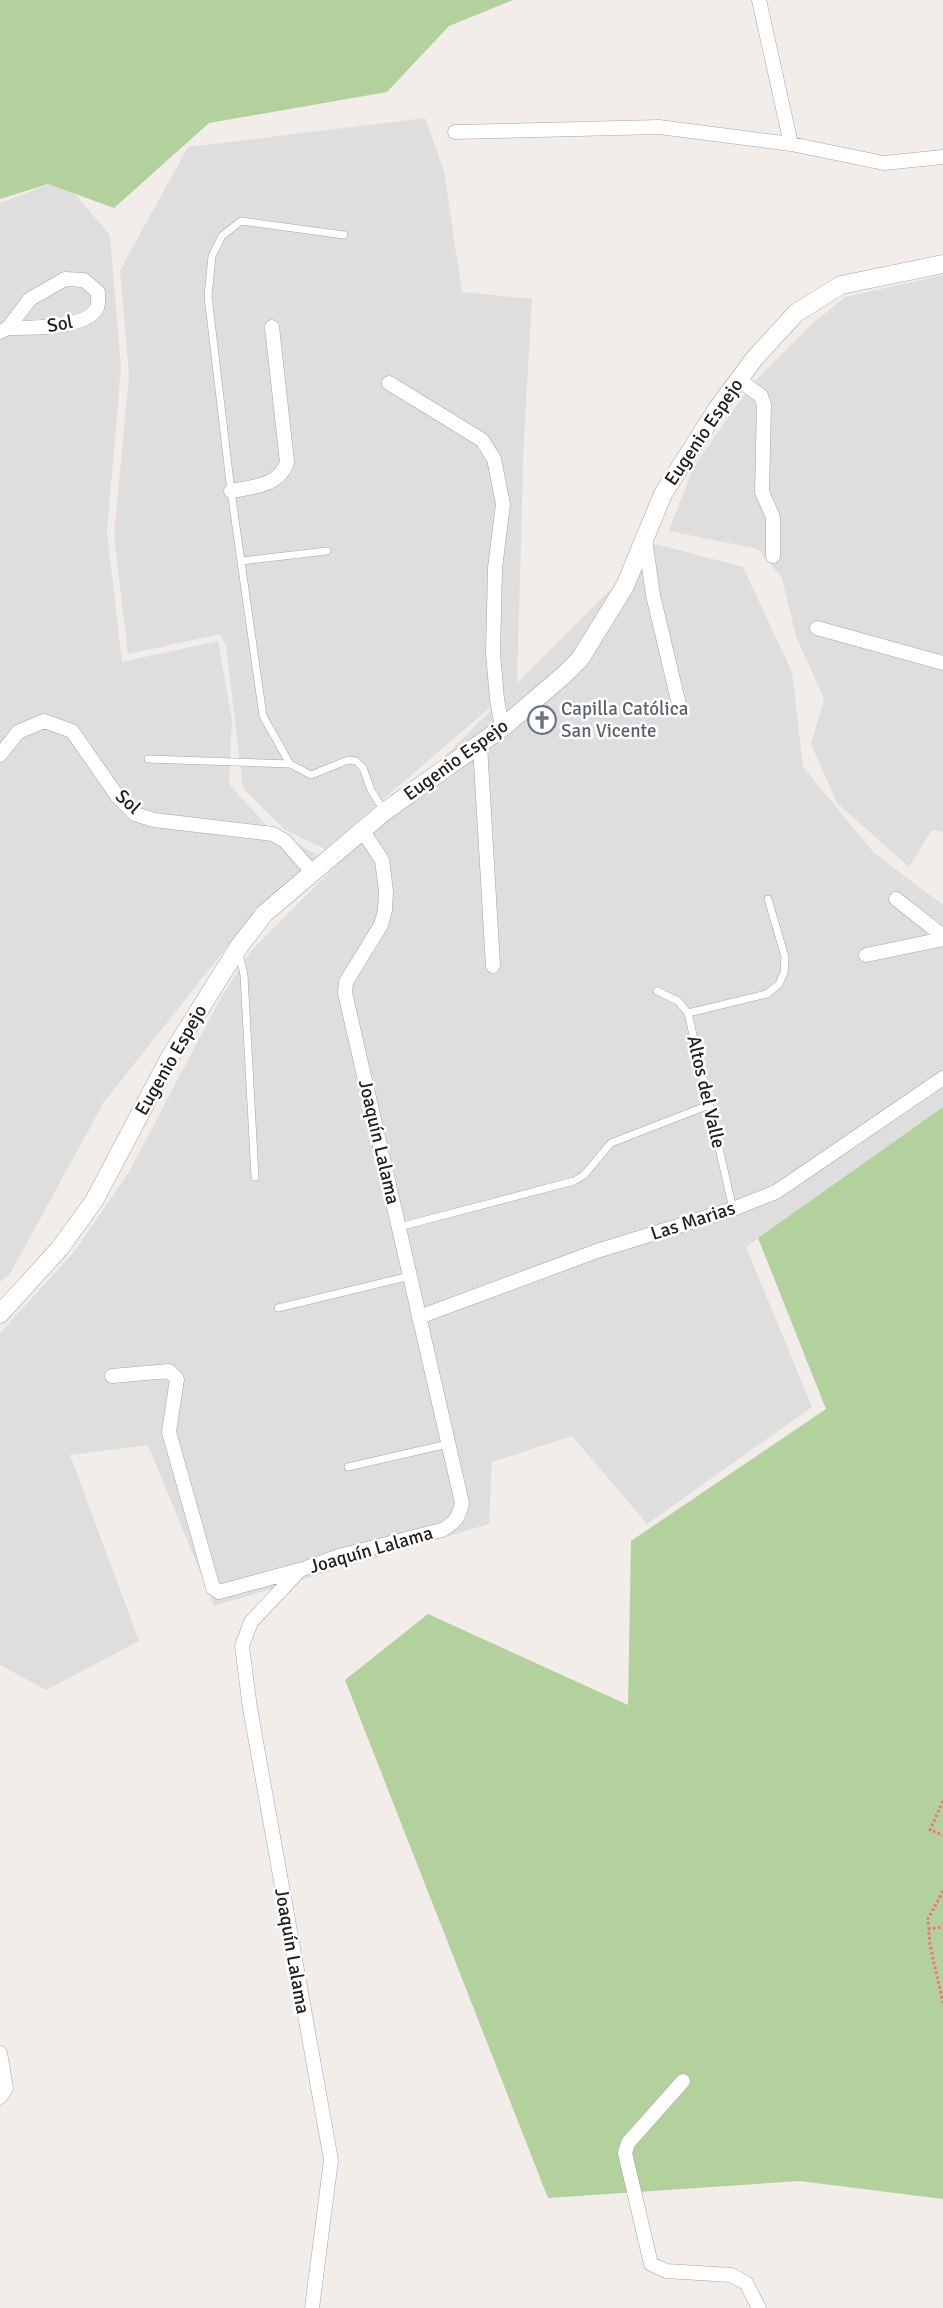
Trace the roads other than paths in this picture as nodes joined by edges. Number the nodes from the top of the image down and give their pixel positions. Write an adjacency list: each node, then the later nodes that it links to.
1 (759, 0): 3 (street)
2 (456, 132): 3 (street)
3 (791, 144): 4 (street)
4 (943, 157)
5 (344, 235): 11 (lane)
6 (943, 264): 9 (street, Eugenio Espejo)
7 (272, 326): 11 (street)
8 (4, 330): 8 (street, Sol)
9 (738, 380): 12 (street, Eugenio Espejo); 14 (street)
10 (389, 384): 19 (street)
11 (231, 492): 15 (lane)
12 (644, 538): 18 (street); 19 (street, Eugenio Espejo)
13 (327, 551): 15 (lane)
14 (773, 556)
15 (241, 561): 23 (lane)
16 (817, 628): 17 (street)
17 (943, 663)
18 (680, 709)
19 (502, 728): 20 (street, Eugenio Espejo)
20 (480, 745): 24 (street, Eugenio Espejo); 32 (street)
21 (0, 755): 26 (street, Sol)
22 (148, 758): 23 (lane)
23 (290, 764): 24 (lane)
24 (384, 812): 25 (street, Eugenio Espejo)
25 (362, 830): 26 (street, Eugenio Espejo); 39 (street, Joaquín Lalama)
26 (312, 872): 30 (street, Eugenio Espejo)
27 (768, 899): 34 (lane)
28 (896, 899): 29 (street)
29 (943, 937): 31 (street)
30 (238, 948): 37 (lane); 42 (street, Eugenio Espejo)
31 (866, 955)
32 (493, 966)
33 (657, 990): 34 (lane, Altos del Valle)
34 (688, 1012): 36 (lane, Altos del Valle)
35 (943, 1078): 38 (street, Las Marias)
36 (709, 1105): 38 (lane, Altos del Valle); 39 (lane)
37 (255, 1177)
38 (733, 1209): 43 (street, Las Marias)
39 (399, 1227): 40 (street, Joaquín Lalama)
40 (410, 1276): 41 (lane); 43 (street, Joaquín Lalama)
41 (278, 1308)
42 (0, 1314)
43 (419, 1317): 45 (street, Joaquín Lalama)
44 (112, 1376): 47 (street)
45 (448, 1444): 46 (lane); 47 (street, Joaquín Lalama)
46 (348, 1467)
47 (300, 1570): 51 (street, Joaquín Lalama)
48 (0, 2053): 50 (street)
49 (683, 2081): 52 (street)
50 (0, 2097)
51 (312, 2308)
52 (759, 2308)

